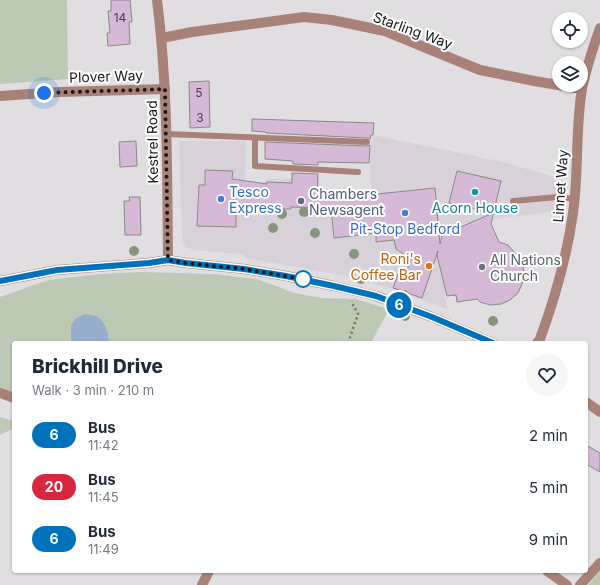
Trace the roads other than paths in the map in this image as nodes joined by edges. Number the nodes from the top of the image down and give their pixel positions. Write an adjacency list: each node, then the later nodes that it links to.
1 (157, 0): 3 (street, Kestrel Road)
2 (600, 28): 4 (street, Linnet Way)
3 (162, 38): 5 (street, Starling Way); 6 (street, Kestrel Road)
4 (588, 66)
5 (552, 84)
6 (165, 89): 8 (street, Plover Way); 9 (street, Kestrel Road)
7 (582, 92): 13 (street, Linnet Way)
8 (0, 96)
9 (167, 134): 10 (lane); 15 (street, Kestrel Road)
10 (256, 138): 11 (lane); 12 (lane)
11 (367, 142)
12 (358, 172)
13 (575, 199): 14 (lane); 18 (street, Linnet Way)
14 (513, 201)
15 (168, 260): 16 (street); 17 (street)
16 (0, 281)
17 (488, 341)
18 (538, 341)
19 (0, 393): 20 (street)
20 (12, 397)
21 (588, 403): 22 (street)
22 (600, 412)
23 (600, 562): 28 (street)
24 (208, 573): 26 (street)
25 (550, 573): 27 (street)
26 (202, 585)
27 (567, 585)
28 (580, 585)

